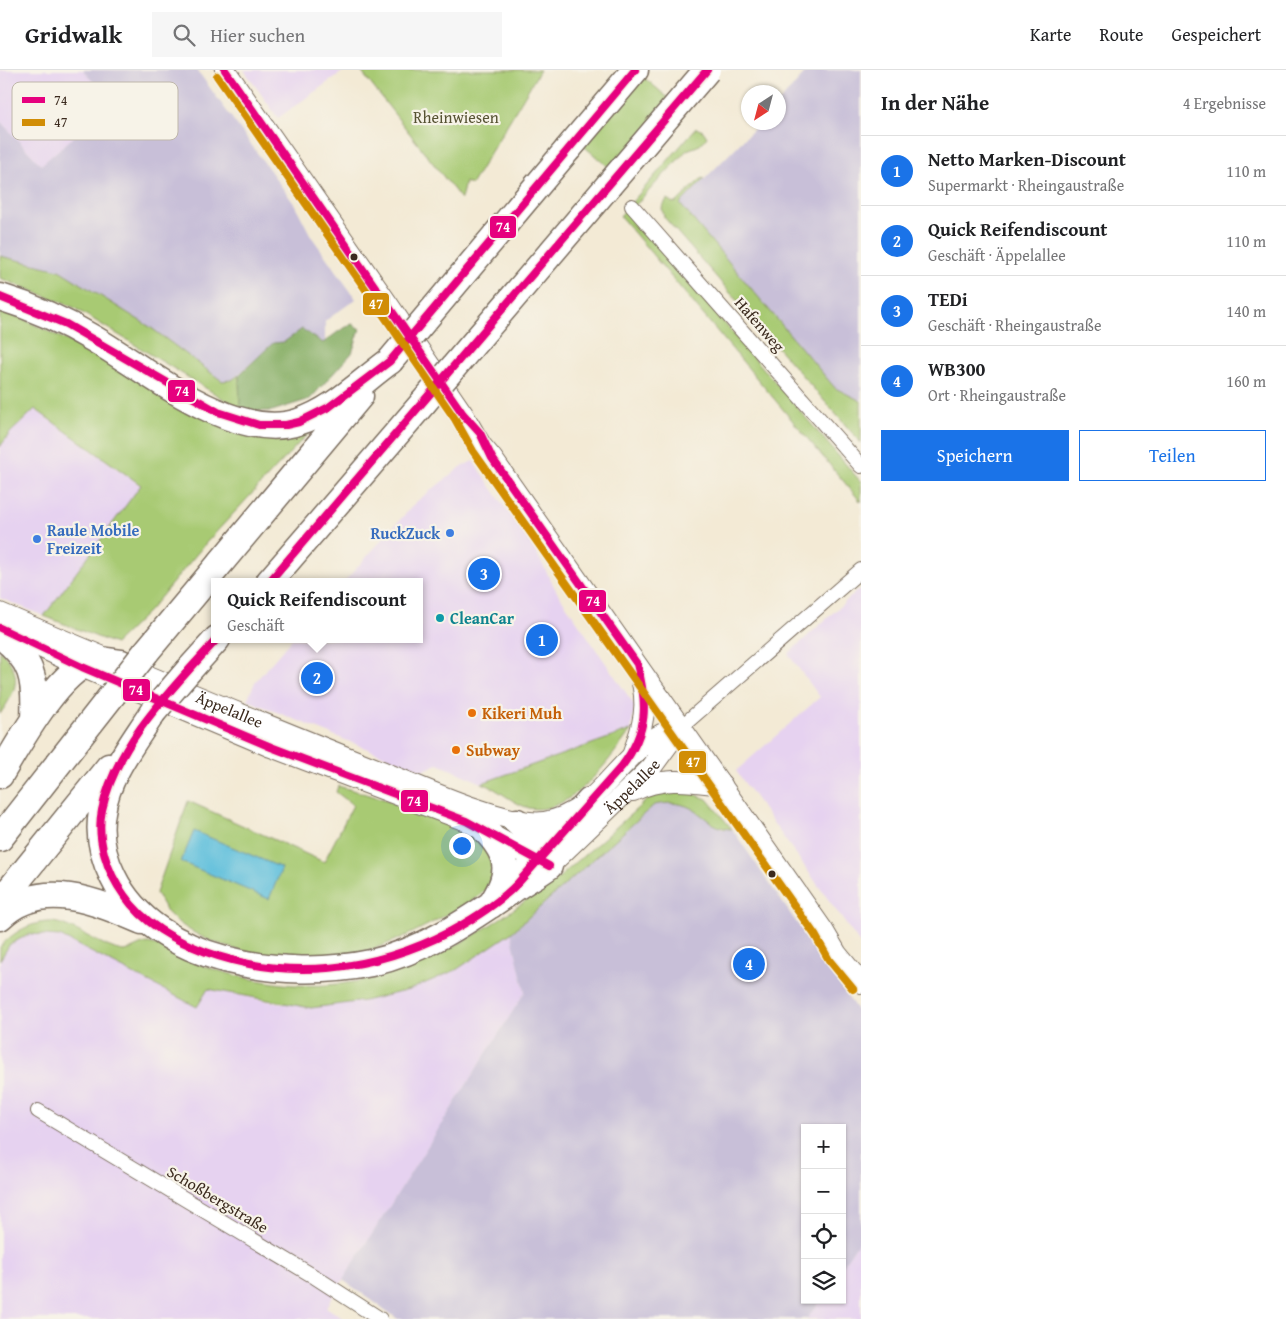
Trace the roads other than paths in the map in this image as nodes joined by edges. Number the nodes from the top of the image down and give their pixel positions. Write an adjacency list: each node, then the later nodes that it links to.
1 (225, 70): 15 (main road)
2 (635, 70): 6 (highway, bridge)
3 (707, 70): 9 (highway, bridge)
4 (632, 206): 7 (street, Hafenweg)
5 (0, 297): 6 (highway)
6 (390, 361): 27 (highway, bridge)
7 (861, 466)
8 (861, 570): 19 (street)
9 (272, 578)
10 (0, 613): 14 (main road, Äppelallee)
11 (0, 628): 16 (main road, Äppelallee)
12 (0, 635): 18 (highway)
13 (213, 643): 17 (highway, bridge)
14 (121, 663): 16 (highway); 25 (main road, Äppelallee)
15 (637, 664): 19 (main road); 20 (main road)
16 (82, 667): 18 (highway); 26 (main road, Äppelallee)
17 (153, 712): 29 (highway); 32 (highway)
18 (34, 719): 21 (highway)
19 (681, 727): 20 (main road, Äppelallee); 22 (main road); 23 (main road, Äppelallee)
20 (633, 753): 24 (main road, Äppelallee)
21 (0, 775)
22 (722, 785): 23 (main road); 33 (main road)
23 (625, 795): 28 (main road, Äppelallee)
24 (590, 801): 25 (main road, Äppelallee); 28 (highway)
25 (517, 822): 28 (highway)
26 (486, 831): 28 (main road, Äppelallee); 30 (highway)
27 (0, 838)
28 (542, 860): 30 (highway)
29 (0, 902)
30 (490, 906): 32 (highway)
31 (0, 917): 32 (highway)
32 (152, 925)
33 (859, 980)
34 (38, 1111): 35 (street, Schoßbergstraße)
35 (380, 1319)

